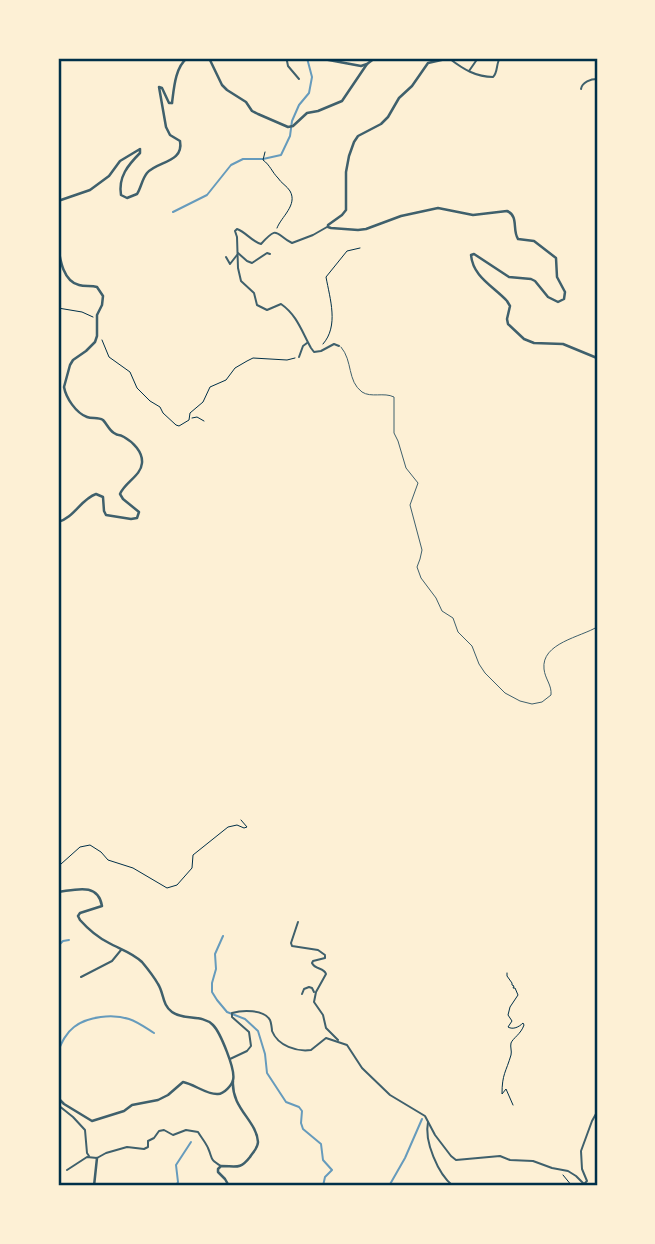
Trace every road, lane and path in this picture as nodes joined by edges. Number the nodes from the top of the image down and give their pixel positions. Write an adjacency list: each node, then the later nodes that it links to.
1 (187, 58): 15 (street)
2 (209, 58): 9 (street)
3 (289, 58): 11 (street)
4 (318, 58): 9 (street)
5 (375, 58): 9 (street)
6 (450, 58): 10 (street); 16 (street)
7 (478, 58): 10 (street)
8 (500, 58): 10 (street)
9 (367, 64)
10 (468, 72)
11 (299, 79)
12 (597, 79): 13 (street)
13 (581, 89)
14 (265, 152): 17 (path)
15 (58, 201)
16 (328, 227): 17 (street); 30 (street)
17 (275, 232): 20 (street)
18 (58, 246): 24 (street)
19 (360, 248): 28 (path)
20 (237, 253): 21 (street); 22 (street); 26 (street)
21 (270, 254)
22 (226, 257)
23 (58, 308): 24 (path)
24 (96, 324): 33 (street)
25 (101, 338): 31 (path)
26 (308, 343): 28 (street); 29 (street)
27 (339, 346): 28 (street); 34 (lane)
28 (318, 352)
29 (299, 357): 31 (path)
30 (597, 358)
31 (190, 418): 32 (path)
32 (204, 421)
33 (58, 522)
34 (597, 627)
35 (241, 820): 36 (path)
36 (58, 864)
37 (58, 892): 39 (street)
38 (298, 922): 45 (street)
39 (122, 949): 41 (street); 42 (street)
40 (507, 973): 51 (path)
41 (81, 976)
42 (159, 984): 43 (street); 47 (street)
43 (165, 984)
44 (302, 994): 45 (street)
45 (315, 994): 46 (street)
46 (339, 1041): 47 (street); 53 (street)
47 (229, 1059): 48 (street)
48 (233, 1081): 49 (street); 56 (street)
49 (58, 1098)
50 (58, 1105): 54 (street)
51 (513, 1105)
52 (597, 1112): 57 (street)
53 (428, 1121): 57 (street); 61 (street)
54 (90, 1157): 55 (street); 58 (street)
55 (97, 1158): 56 (street); 59 (street)
56 (221, 1166): 60 (street)
57 (561, 1169): 62 (path)
58 (67, 1170)
59 (94, 1186)
60 (229, 1186)
61 (453, 1186)
62 (572, 1186)

